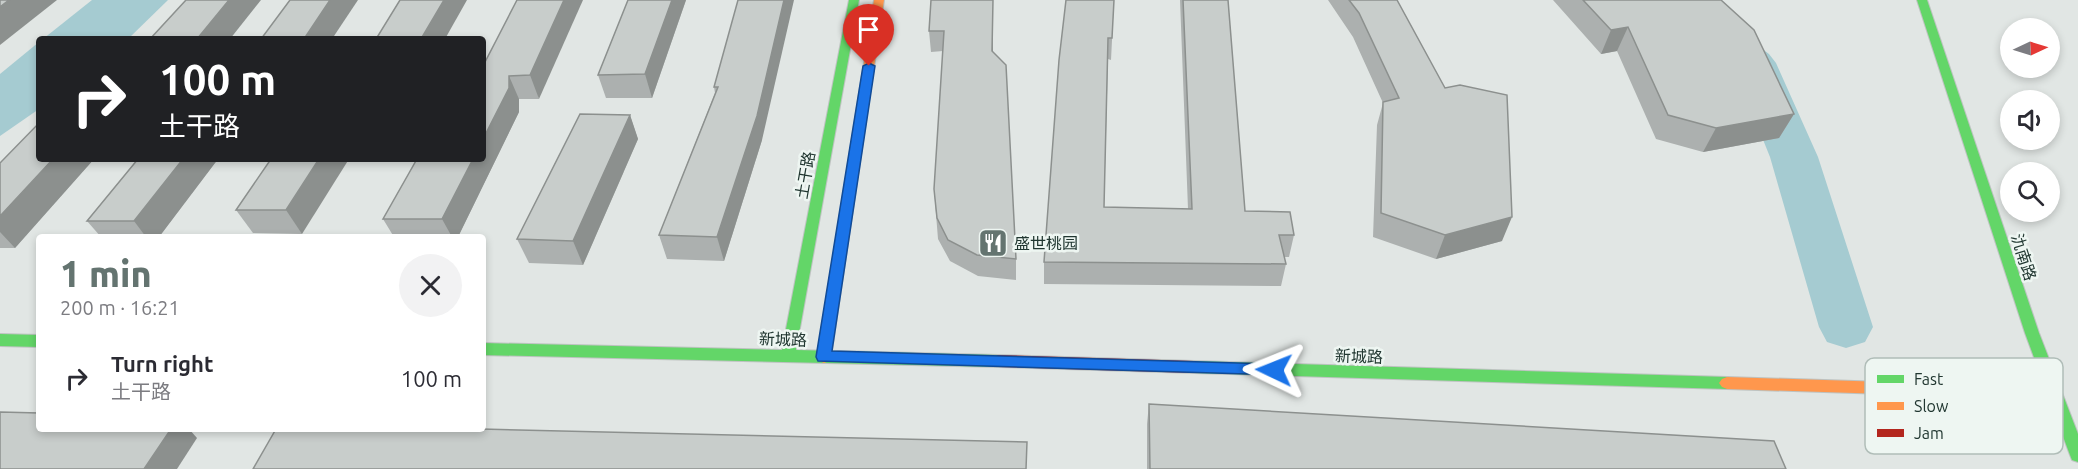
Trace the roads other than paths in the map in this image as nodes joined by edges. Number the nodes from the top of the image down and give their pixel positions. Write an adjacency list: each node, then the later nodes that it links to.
1 (854, 0): 7 (street, 土干路)
2 (879, 0): 8 (street)
3 (1922, 0): 9 (street, 氿南路)
4 (0, 340): 5 (street)
5 (36, 340)
6 (486, 349): 7 (street, 新城路)
7 (788, 355): 8 (street, 新城路)
8 (824, 357): 10 (street, 新城路)
9 (2041, 358)
10 (1865, 387)
11 (2063, 417): 12 (street, 氿南路)
12 (2078, 454)

